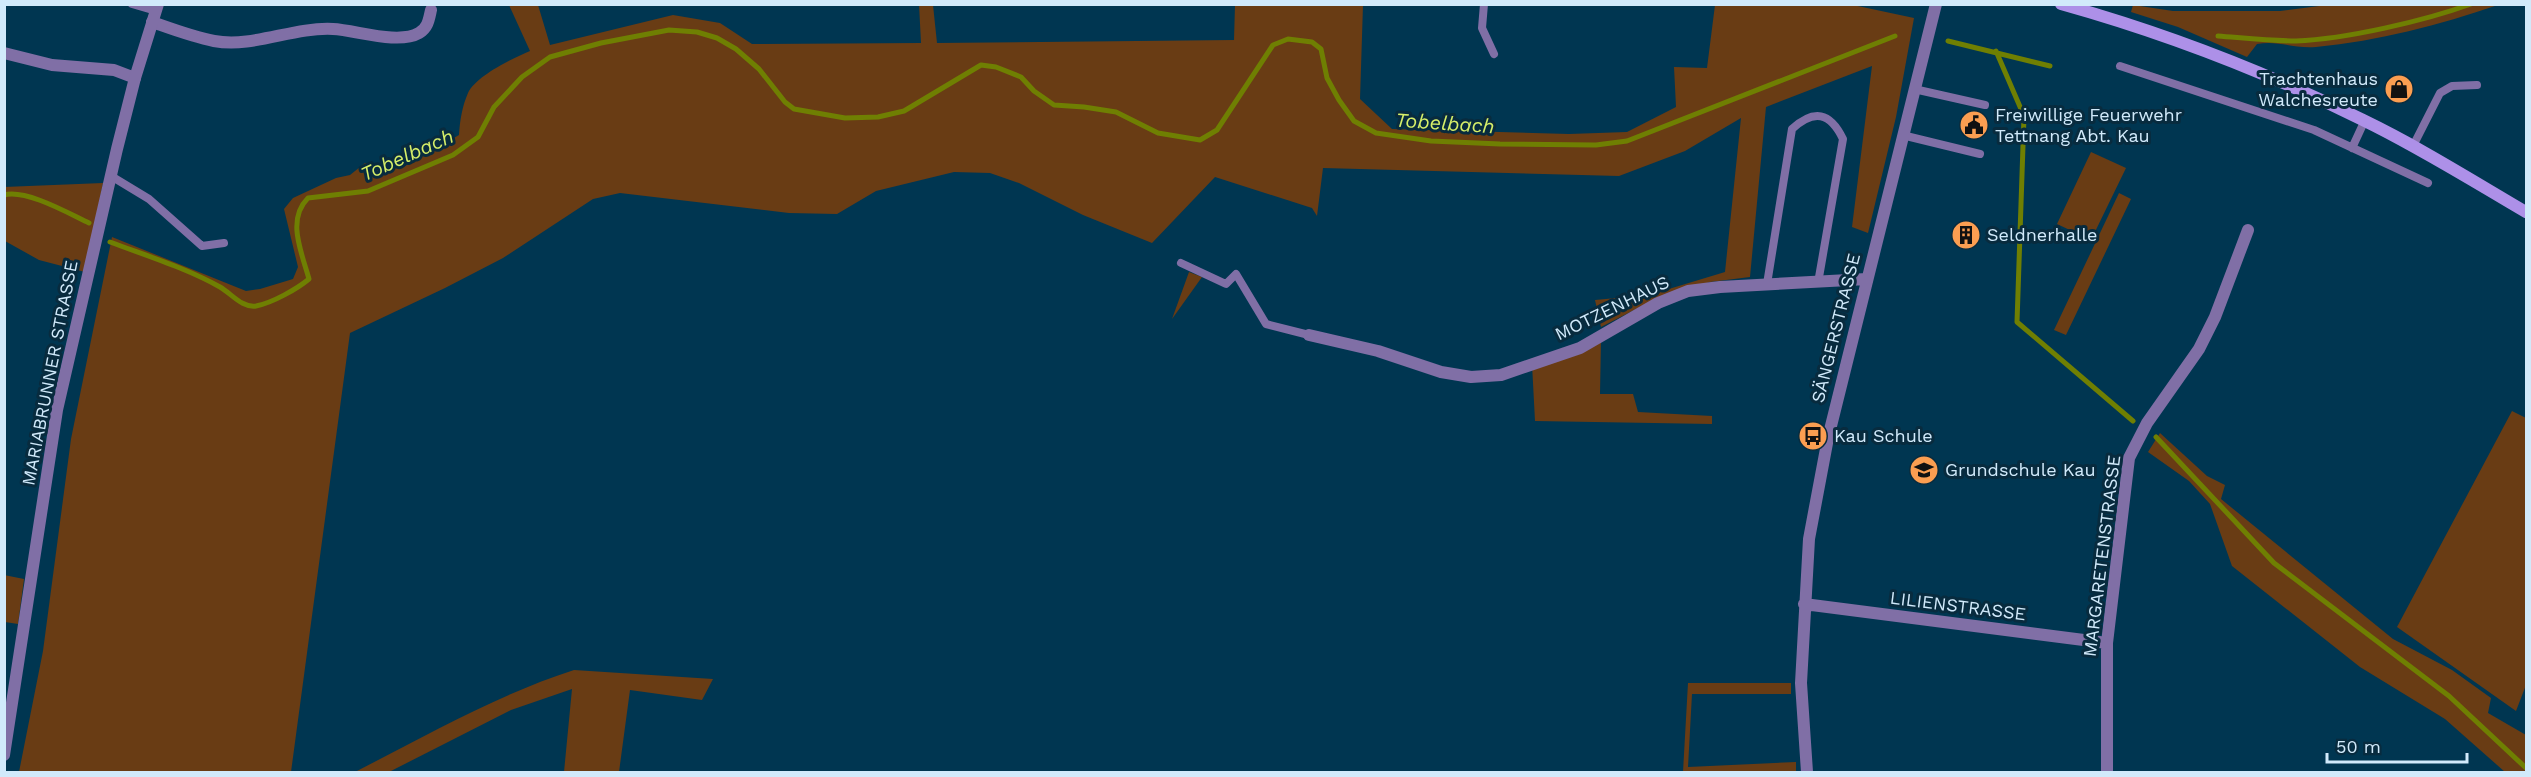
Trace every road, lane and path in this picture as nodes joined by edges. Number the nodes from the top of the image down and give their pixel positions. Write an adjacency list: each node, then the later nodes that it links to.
1 (132, 4): 6 (lane)
2 (1484, 4): 8 (lane)
3 (1935, 4): 12 (street, SÄNGERSTRASSE)
4 (2061, 4): 14 (main road)
5 (431, 10): 6 (street)
6 (156, 12): 10 (street, MARIABRUNNER STRASSE)
7 (4, 53): 10 (street)
8 (1494, 54)
9 (2120, 66): 17 (lane)
10 (135, 78): 19 (street, MARIABRUNNER STRASSE)
11 (2477, 85): 16 (lane)
12 (1914, 89): 13 (lane); 15 (street, SÄNGERSTRASSE)
13 (1985, 105)
14 (2365, 120): 16 (main road); 17 (lane)
15 (1902, 135): 18 (lane); 25 (street, SÄNGERSTRASSE)
16 (2413, 146): 21 (main road)
17 (2352, 148): 20 (lane)
18 (1980, 154)
19 (111, 176): 23 (lane); 31 (street, MARIABRUNNER STRASSE)
20 (2428, 183)
21 (2526, 212)
22 (2248, 230): 30 (street, MARGARETENSTRASSE)
23 (224, 243)
24 (1181, 263): 28 (lane)
25 (1867, 279): 26 (street, MOTZENHAUS); 29 (street, SÄNGERSTRASSE)
26 (1818, 283): 27 (street, MOTZENHAUS); 27 (lane)
27 (1767, 284): 28 (street, MOTZENHAUS)
28 (1309, 335)
29 (1804, 604): 30 (street, LILIENSTRASSE); 32 (street, SÄNGERSTRASSE)
30 (2107, 643): 33 (street, MARGARETENSTRASSE)
31 (4, 755)
32 (1807, 772)
33 (2107, 772)

